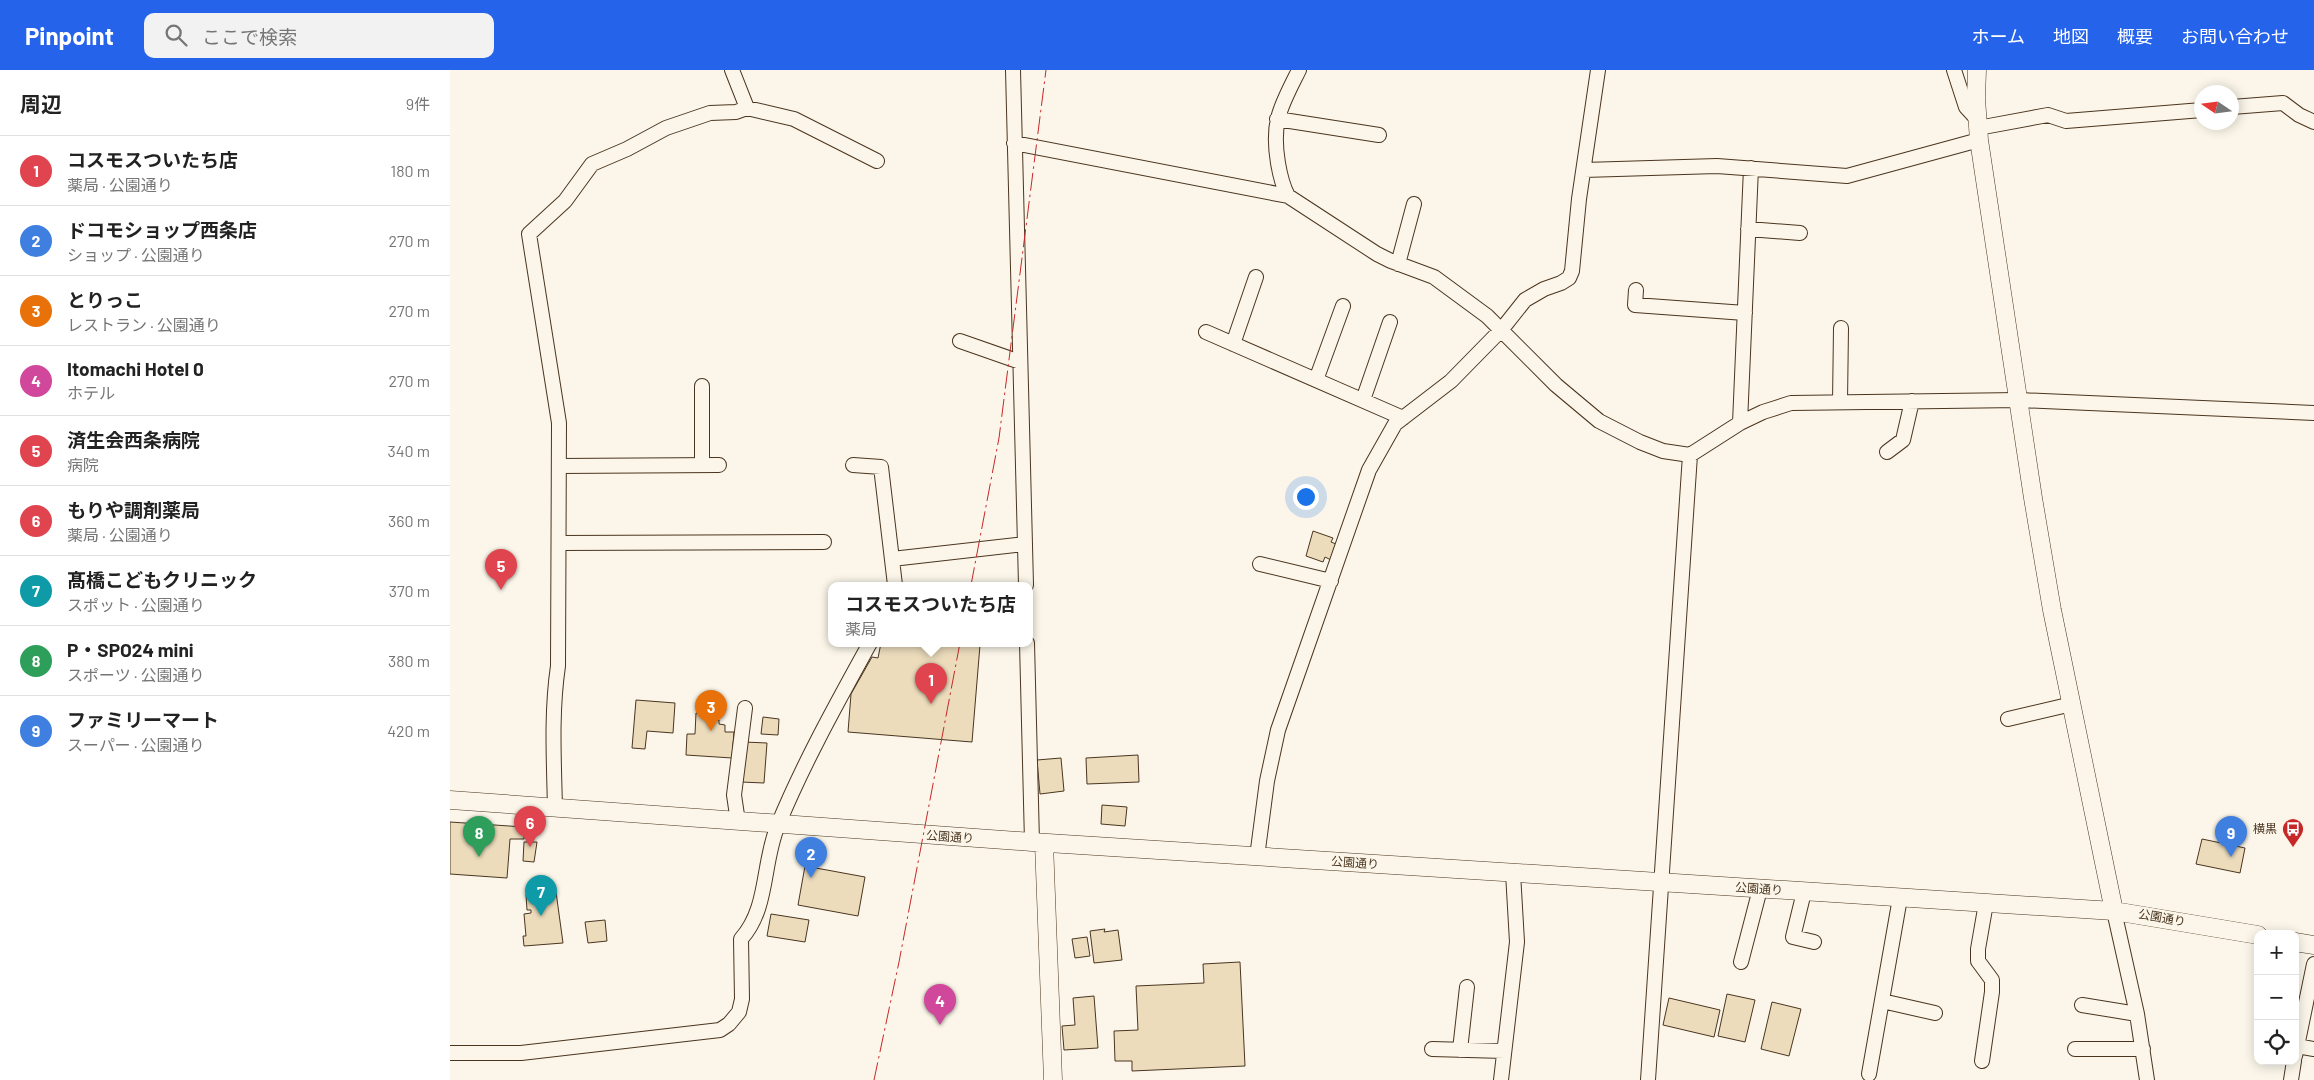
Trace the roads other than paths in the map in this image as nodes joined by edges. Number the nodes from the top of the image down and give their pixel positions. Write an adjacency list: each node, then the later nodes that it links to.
1 (732, 70): 8 (street)
2 (1012, 70): 14 (street)
3 (1299, 70): 10 (street)
4 (1598, 70): 17 (street)
5 (1954, 70): 12 (street)
6 (1977, 70): 12 (street)
7 (2239, 106): 11 (street)
8 (747, 108): 15 (street); 48 (street)
9 (2194, 111): 12 (street)
10 (1277, 120): 13 (street); 18 (street)
11 (2314, 122)
12 (1978, 129): 16 (street); 37 (street)
13 (1379, 135)
14 (1014, 143): 18 (street); 33 (street)
15 (877, 161)
16 (1751, 168): 17 (street); 20 (street)
17 (1584, 170): 29 (street)
18 (1288, 196): 22 (street)
19 (1414, 204): 22 (street)
20 (1748, 229): 21 (street); 26 (street)
21 (1800, 234)
22 (1398, 264): 29 (street)
23 (1256, 277): 32 (street)
24 (1636, 290): 26 (street)
25 (1343, 306): 34 (street)
26 (1745, 313): 42 (street)
27 (1390, 322): 36 (street)
28 (1841, 328): 39 (street)
29 (1502, 329): 41 (street); 44 (street)
30 (1206, 332): 32 (street)
31 (960, 340): 33 (street)
32 (1233, 344): 34 (street)
33 (1020, 362): 51 (street)
34 (1316, 380): 36 (street)
35 (702, 386): 45 (street)
36 (1363, 400): 41 (street)
37 (2019, 400): 38 (street); 40 (street); 59 (street)
38 (1912, 401): 39 (street); 43 (street)
39 (1840, 402): 42 (street)
40 (2314, 413)
41 (1403, 418): 54 (street)
42 (1740, 423): 44 (street)
43 (1887, 452)
44 (1690, 455): 69 (street)
45 (702, 465): 46 (street); 48 (street)
46 (719, 465)
47 (853, 465): 52 (street)
48 (559, 466): 50 (street)
49 (824, 542): 50 (street)
50 (559, 543): 63 (street)
51 (1025, 544): 52 (street); 56 (street)
52 (892, 559): 55 (street)
53 (1260, 564): 54 (street)
54 (1331, 581): 67 (street)
55 (895, 582)
56 (1026, 582)
57 (868, 647): 65 (street)
58 (1027, 647): 66 (street)
59 (2072, 704): 61 (street); 74 (street)
60 (745, 708): 64 (street)
61 (2008, 719)
62 (450, 800): 63 (street, 公園通り)
63 (555, 808): 64 (street, 公園通り)
64 (738, 822): 65 (street, 公園通り)
65 (778, 825): 66 (street, 公園通り); 94 (street)
66 (1038, 843): 67 (street, 公園通り); 98 (street)
67 (1258, 857): 68 (street, 公園通り)
68 (1512, 873): 69 (street, 公園通り); 93 (street)
69 (1660, 883): 70 (street, 公園通り); 100 (street)
70 (1760, 889): 71 (street, 公園通り); 79 (street)
71 (1804, 892): 72 (street, 公園通り); 76 (street)
72 (1900, 898): 73 (street, 公園通り); 82 (street)
73 (1986, 903): 74 (street, 公園通り); 95 (street)
74 (2114, 911): 75 (street, 公園通り); 85 (street)
75 (2254, 934)
76 (1814, 942)
77 (2299, 943): 78 (street)
78 (2314, 945)
79 (1741, 962)
80 (2314, 964): 86 (street)
81 (1468, 987): 91 (street)
82 (1882, 1001): 84 (street); 97 (street)
83 (2082, 1005): 85 (street)
84 (1935, 1013)
85 (2137, 1014): 89 (street)
86 (2299, 1036)
87 (1432, 1049): 91 (street)
88 (2075, 1049): 89 (street)
89 (2143, 1049): 101 (street)
90 (2314, 1049): 92 (street)
91 (1460, 1050): 93 (street)
92 (2299, 1051)
93 (1504, 1052): 99 (street)
94 (450, 1053)
95 (1982, 1061)
96 (2293, 1065): 102 (street)
97 (1869, 1074)
98 (1053, 1080)
99 (1501, 1080)
100 (1648, 1080)
101 (2147, 1080)
102 (2290, 1080)

